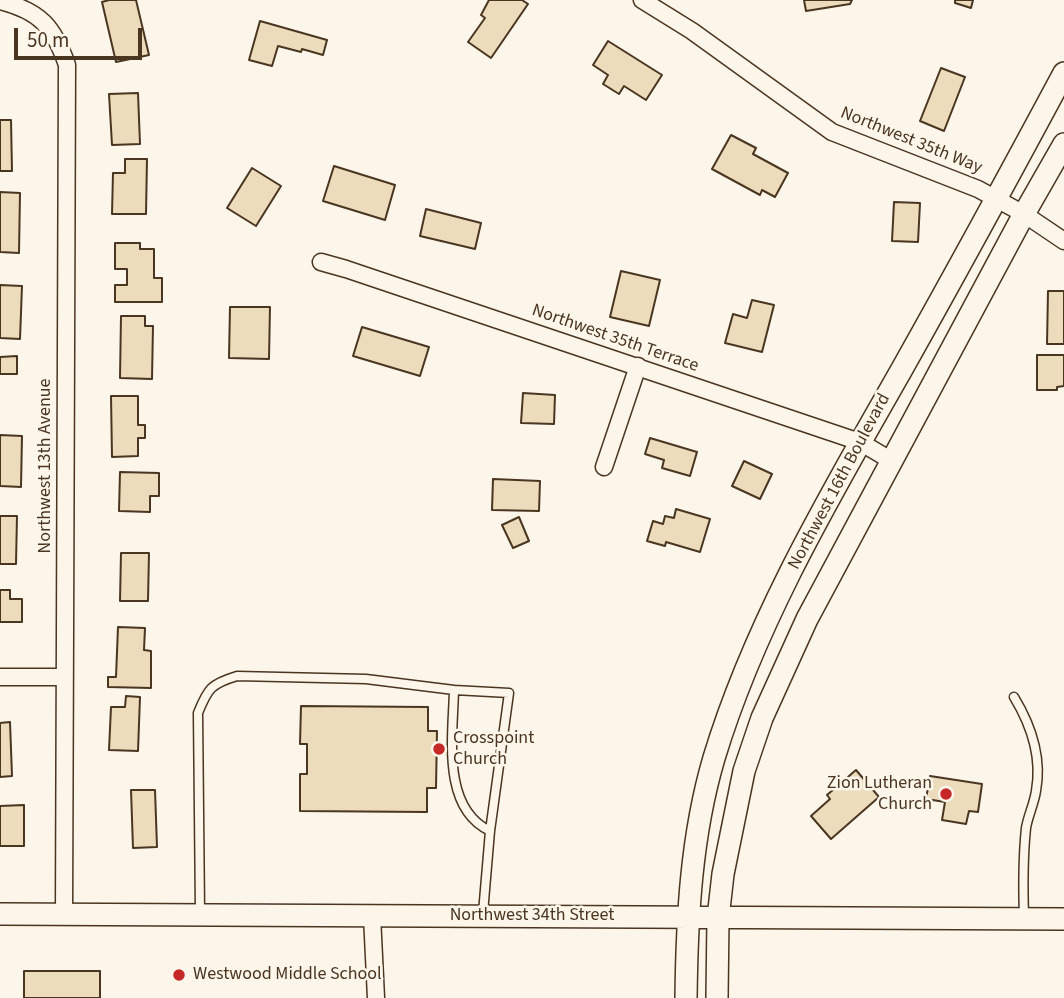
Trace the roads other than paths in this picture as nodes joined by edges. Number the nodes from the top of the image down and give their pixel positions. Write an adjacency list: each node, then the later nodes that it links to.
1 (642, 0): 5 (street, Northwest 35th Way)
2 (0, 1): 14 (street, Northwest 13th Avenue)
3 (1064, 72): 5 (main road, Northwest 16th Boulevard)
4 (1064, 144): 6 (main road, Northwest 16th Boulevard)
5 (997, 200): 6 (street, Northwest 35th Way); 10 (main road, Northwest 16th Boulevard)
6 (1024, 214): 7 (street, Northwest 35th Way); 11 (main road, Northwest 16th Boulevard)
7 (1064, 241)
8 (321, 262): 9 (street, Northwest 35th Terrace)
9 (638, 366): 10 (street, Northwest 35th Terrace); 12 (street)
10 (860, 442): 11 (street, Northwest 35th Terrace); 23 (main road, Northwest 16th Boulevard)
11 (892, 461): 24 (main road, Northwest 16th Boulevard)
12 (604, 467)
13 (0, 677): 14 (street)
14 (64, 677): 19 (street, Northwest 13th Avenue)
15 (454, 690): 17 (lane); 17 (lane); 20 (lane)
16 (1014, 697): 25 (lane)
17 (490, 831): 22 (lane)
18 (0, 914): 19 (main road, Northwest 34th Street)
19 (64, 914): 20 (main road, Northwest 34th Street)
20 (200, 915): 21 (main road, Northwest 34th Street)
21 (372, 916): 22 (main road, Northwest 34th Street); 27 (street)
22 (482, 916): 23 (main road, Northwest 34th Street)
23 (687, 917): 24 (main road, Northwest 34th Street); 28 (main road, Northwest 16th Boulevard)
24 (718, 918): 25 (main road, Northwest 34th Street); 29 (main road, Northwest 16th Boulevard)
25 (1024, 919): 26 (main road, Northwest 34th Street)
26 (1064, 919)
27 (376, 998)
28 (686, 998)
29 (717, 998)

